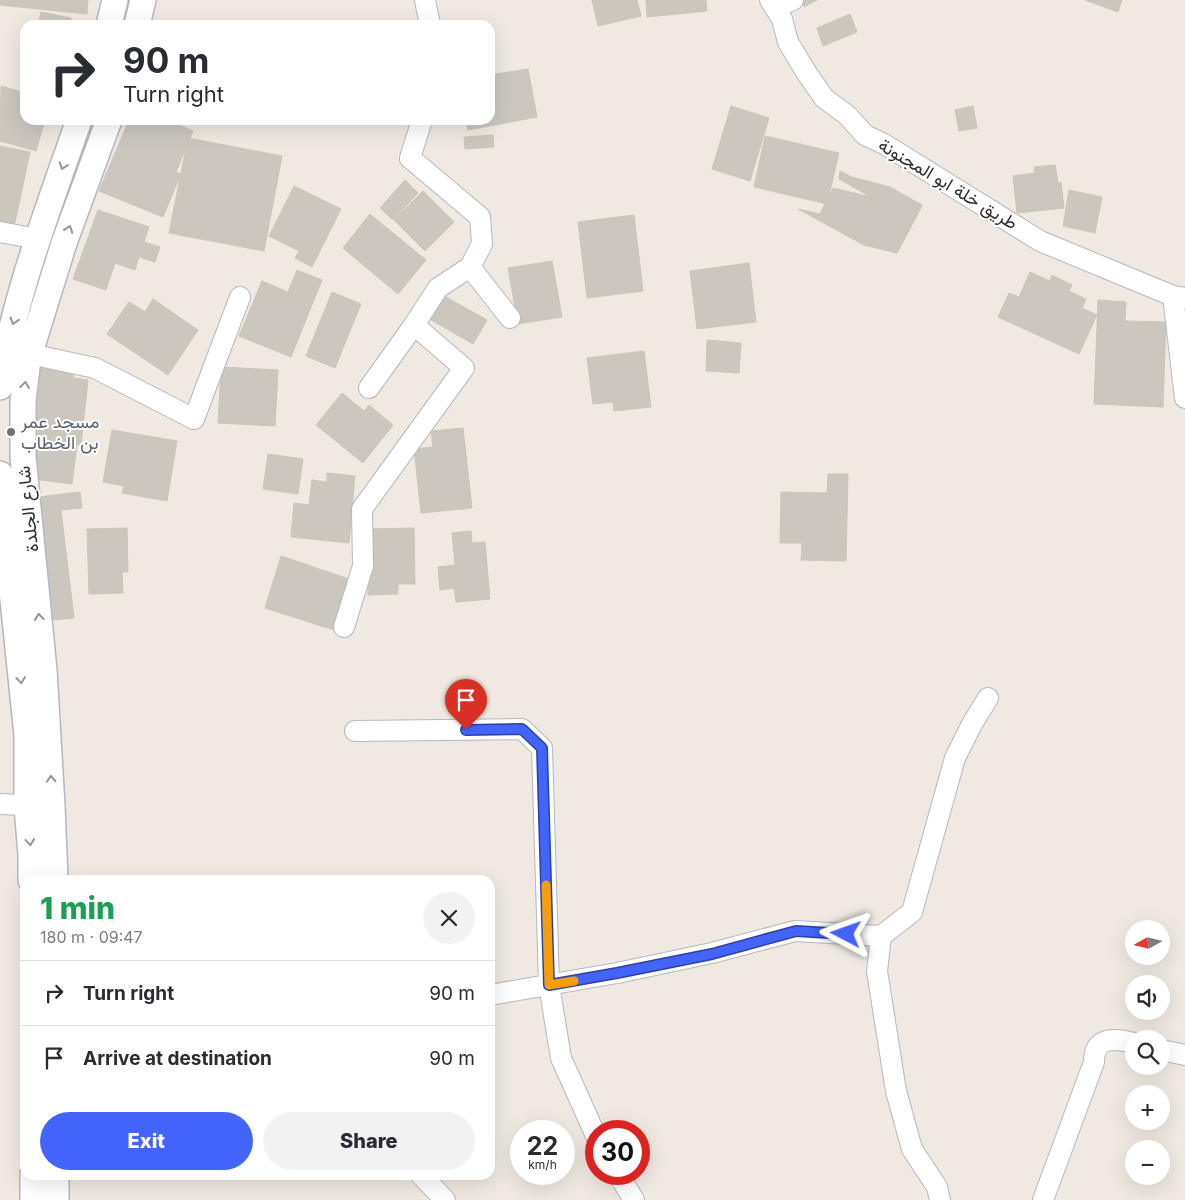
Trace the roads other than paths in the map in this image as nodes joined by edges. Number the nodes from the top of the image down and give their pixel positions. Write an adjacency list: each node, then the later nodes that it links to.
1 (115, 0): 6 (street)
2 (143, 0): 7 (street)
3 (425, 0): 8 (street)
4 (793, 0): 5 (street)
5 (772, 3): 16 (street, طريق خلة ابو المجنونة)
6 (110, 20)
7 (138, 20)
8 (429, 20)
9 (77, 125): 13 (street, one-way to 13)
10 (107, 125): 19 (street, شارع الجلدة, one-way to 10)
11 (420, 125): 14 (street)
12 (0, 232): 13 (street)
13 (38, 239): 20 (street, one-way to 20)
14 (470, 267): 17 (street); 18 (street)
15 (240, 297): 19 (street)
16 (1179, 297): 22 (street)
17 (510, 318)
18 (414, 325): 21 (street); 24 (street)
19 (30, 354): 29 (street, شارع الجلدة, one-way to 19)
20 (0, 387)
21 (368, 388)
22 (1185, 398)
23 (0, 474): 28 (street, شارع الجلدة, one-way to 28)
24 (344, 628)
25 (988, 698): 32 (street)
26 (355, 730): 33 (street)
27 (0, 804): 28 (street)
28 (27, 806): 29 (street); 30 (street, شارع الجلدة, one-way to 30)
29 (52, 806): 31 (street, شارع الجلدة)
30 (31, 875)
31 (54, 875)
32 (881, 936): 33 (street); 47 (street)
33 (549, 985): 34 (street); 38 (street)
34 (495, 994)
35 (1125, 1041): 48 (street)
36 (1170, 1052): 37 (street)
37 (1185, 1055)
38 (589, 1120)
39 (33, 1180): 43 (street)
40 (56, 1180): 44 (street)
41 (426, 1180): 45 (street)
42 (625, 1185): 46 (street)
43 (33, 1200)
44 (56, 1200)
45 (445, 1200)
46 (634, 1200)
47 (940, 1200)
48 (1043, 1200)

